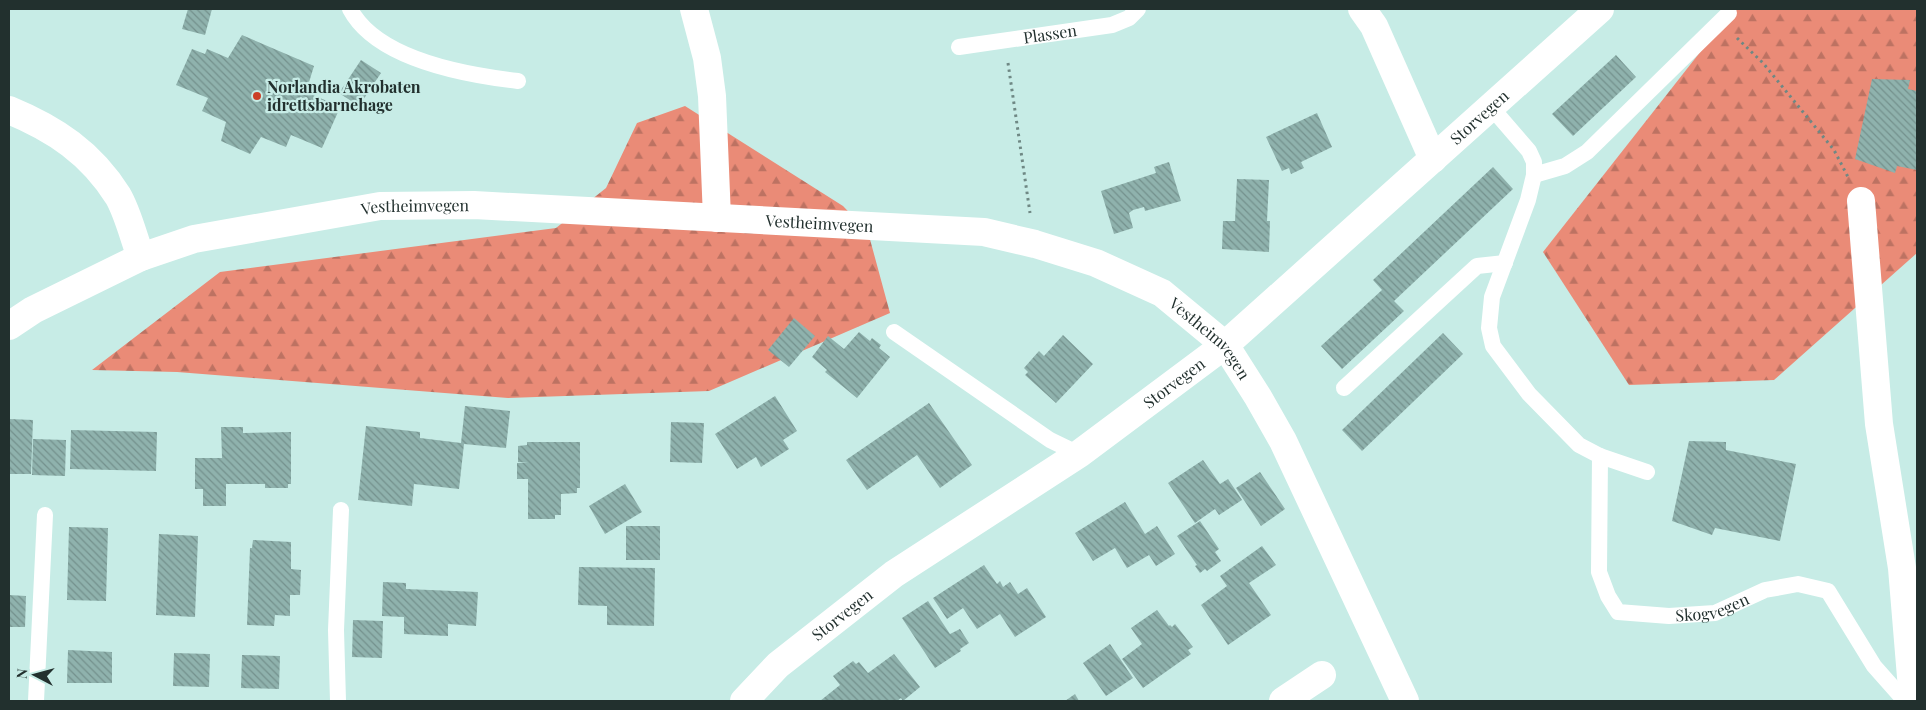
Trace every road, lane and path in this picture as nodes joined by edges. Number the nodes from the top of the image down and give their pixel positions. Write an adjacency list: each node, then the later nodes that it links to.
1 (350, 9): 9 (lane)
2 (694, 9): 15 (street)
3 (1138, 9): 7 (lane, Plassen)
4 (1600, 9): 10 (street, Storvegen)
5 (1365, 10): 12 (street)
6 (1725, 18): 13 (lane); 14 (path)
7 (1004, 40): 8 (lane, Plassen); 16 (path)
8 (958, 47)
9 (518, 81)
10 (1491, 107): 12 (street, Storvegen); 13 (lane)
11 (9, 110): 17 (street)
12 (1433, 159): 21 (street, Storvegen)
13 (1534, 176): 18 (lane)
14 (1861, 202): 35 (street)
15 (717, 218): 16 (street, Vestheimvegen); 17 (street, Vestheimvegen)
16 (1035, 244): 21 (street, Vestheimvegen)
17 (142, 257): 19 (street, Vestheimvegen)
18 (1504, 263): 22 (lane); 24 (lane)
19 (9, 326)
20 (894, 332): 23 (lane)
21 (1225, 345): 23 (street, Storvegen); 33 (street, Vestheimvegen)
22 (1344, 388)
23 (1079, 454): 31 (street, Storvegen)
24 (1600, 456): 25 (lane); 34 (lane, Skogvegen)
25 (1648, 472)
26 (341, 510): 30 (lane)
27 (45, 515): 29 (lane)
28 (1322, 675): 32 (street)
29 (36, 701)
30 (338, 701)
31 (744, 701)
32 (1283, 701)
33 (1405, 701)
34 (1905, 701)
35 (1914, 701)

